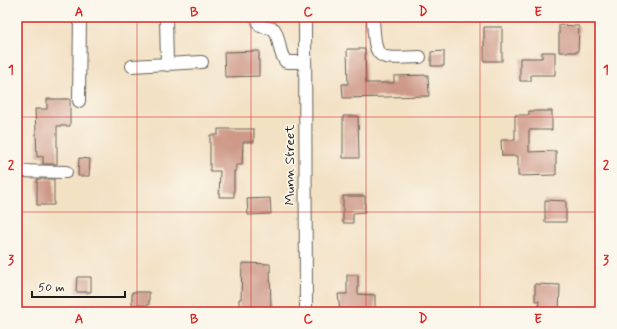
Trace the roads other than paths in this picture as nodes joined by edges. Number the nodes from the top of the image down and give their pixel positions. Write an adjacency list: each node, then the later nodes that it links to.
1 (80, 17): 11 (street)
2 (166, 17): 9 (street)
3 (256, 17): 8 (street)
4 (305, 17): 8 (street, Munn Street)
5 (373, 17): 6 (street)
6 (420, 57)
7 (202, 62): 9 (street)
8 (305, 62): 14 (street, Munn Street)
9 (167, 65): 10 (street)
10 (132, 66)
11 (78, 101)
12 (17, 170): 13 (street)
13 (66, 172)
14 (306, 312)

